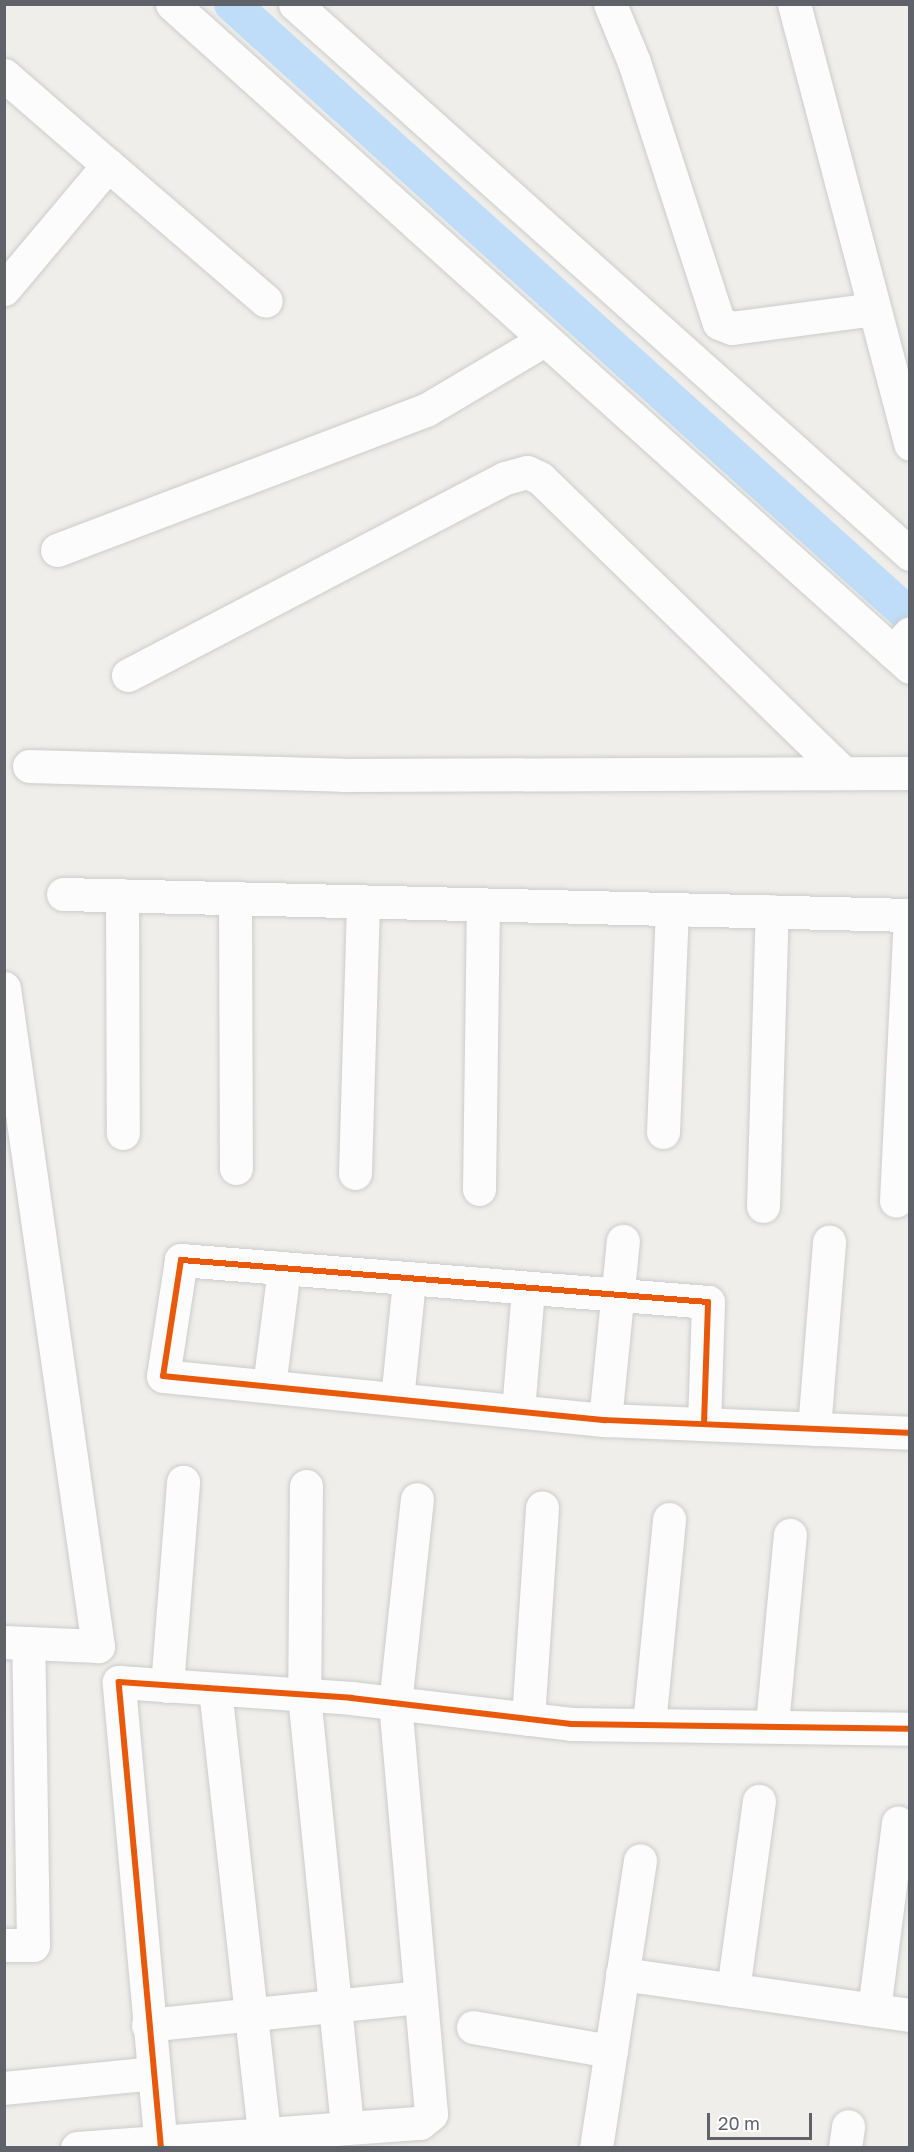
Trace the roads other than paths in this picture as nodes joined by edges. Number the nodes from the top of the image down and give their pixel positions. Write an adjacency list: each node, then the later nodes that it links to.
1 (172, 4): 10 (street)
2 (295, 4): 13 (street)
3 (610, 4): 9 (street)
4 (794, 4): 9 (street)
5 (4, 75): 6 (street)
6 (108, 165): 7 (street); 8 (street)
7 (4, 289)
8 (267, 301)
9 (874, 309): 11 (street)
10 (542, 341): 12 (street); 14 (street)
11 (909, 444)
12 (57, 550)
13 (909, 554)
14 (904, 650)
15 (128, 675): 17 (street)
16 (29, 766): 17 (street)
17 (843, 773): 18 (street)
18 (909, 773)
19 (63, 894): 20 (street)
20 (122, 895): 21 (street); 28 (street)
21 (235, 898): 22 (street); 29 (street)
22 (363, 901): 23 (street); 30 (street)
23 (483, 904): 24 (street); 31 (street)
24 (672, 909): 25 (street); 27 (street)
25 (772, 911): 32 (street); 33 (street)
26 (4, 988): 53 (street)
27 (663, 1132)
28 (123, 1133)
29 (236, 1168)
30 (355, 1173)
31 (479, 1189)
32 (897, 1201)
33 (763, 1206)
34 (623, 1241): 39 (street)
35 (829, 1242): 45 (street)
36 (284, 1269): 37 (street); 40 (street); 40 (street)
37 (409, 1280): 38 (street); 41 (street)
38 (528, 1290): 39 (street); 42 (street)
39 (619, 1297): 43 (street); 44 (street)
40 (269, 1386): 41 (street)
41 (397, 1399): 42 (street)
42 (518, 1412): 43 (street)
43 (605, 1420): 44 (street)
44 (704, 1424): 45 (street)
45 (814, 1429): 46 (street)
46 (909, 1433)
47 (183, 1482): 54 (street)
48 (306, 1486): 56 (street)
49 (417, 1499): 57 (street)
50 (542, 1507): 58 (street)
51 (669, 1519): 59 (street)
52 (790, 1535): 60 (street)
53 (16, 1642): 65 (street)
54 (167, 1686): 55 (street); 73 (street)
55 (215, 1689): 56 (street); 71 (street)
56 (303, 1695): 57 (street); 69 (street)
57 (395, 1704): 58 (street); 68 (street)
58 (528, 1719): 59 (street)
59 (649, 1724): 60 (street)
60 (772, 1724): 61 (street)
61 (909, 1729)
62 (759, 1802): 67 (street)
63 (898, 1823): 70 (street)
64 (640, 1860): 66 (street)
65 (4, 1945)
66 (622, 1974): 67 (street); 75 (street)
67 (733, 1990): 70 (street)
68 (417, 1997): 69 (street); 78 (street)
69 (335, 2005): 71 (street); 78 (street)
70 (874, 2010): 72 (street)
71 (251, 2014): 73 (street); 79 (street)
72 (909, 2015)
73 (148, 2025): 76 (street)
74 (472, 2027): 75 (street)
75 (610, 2051): 82 (street)
76 (153, 2073): 77 (street); 80 (street)
77 (4, 2088)
78 (348, 2128): 79 (street)
79 (264, 2133): 80 (street)
80 (160, 2143): 81 (street)
81 (77, 2148)
82 (596, 2148)

